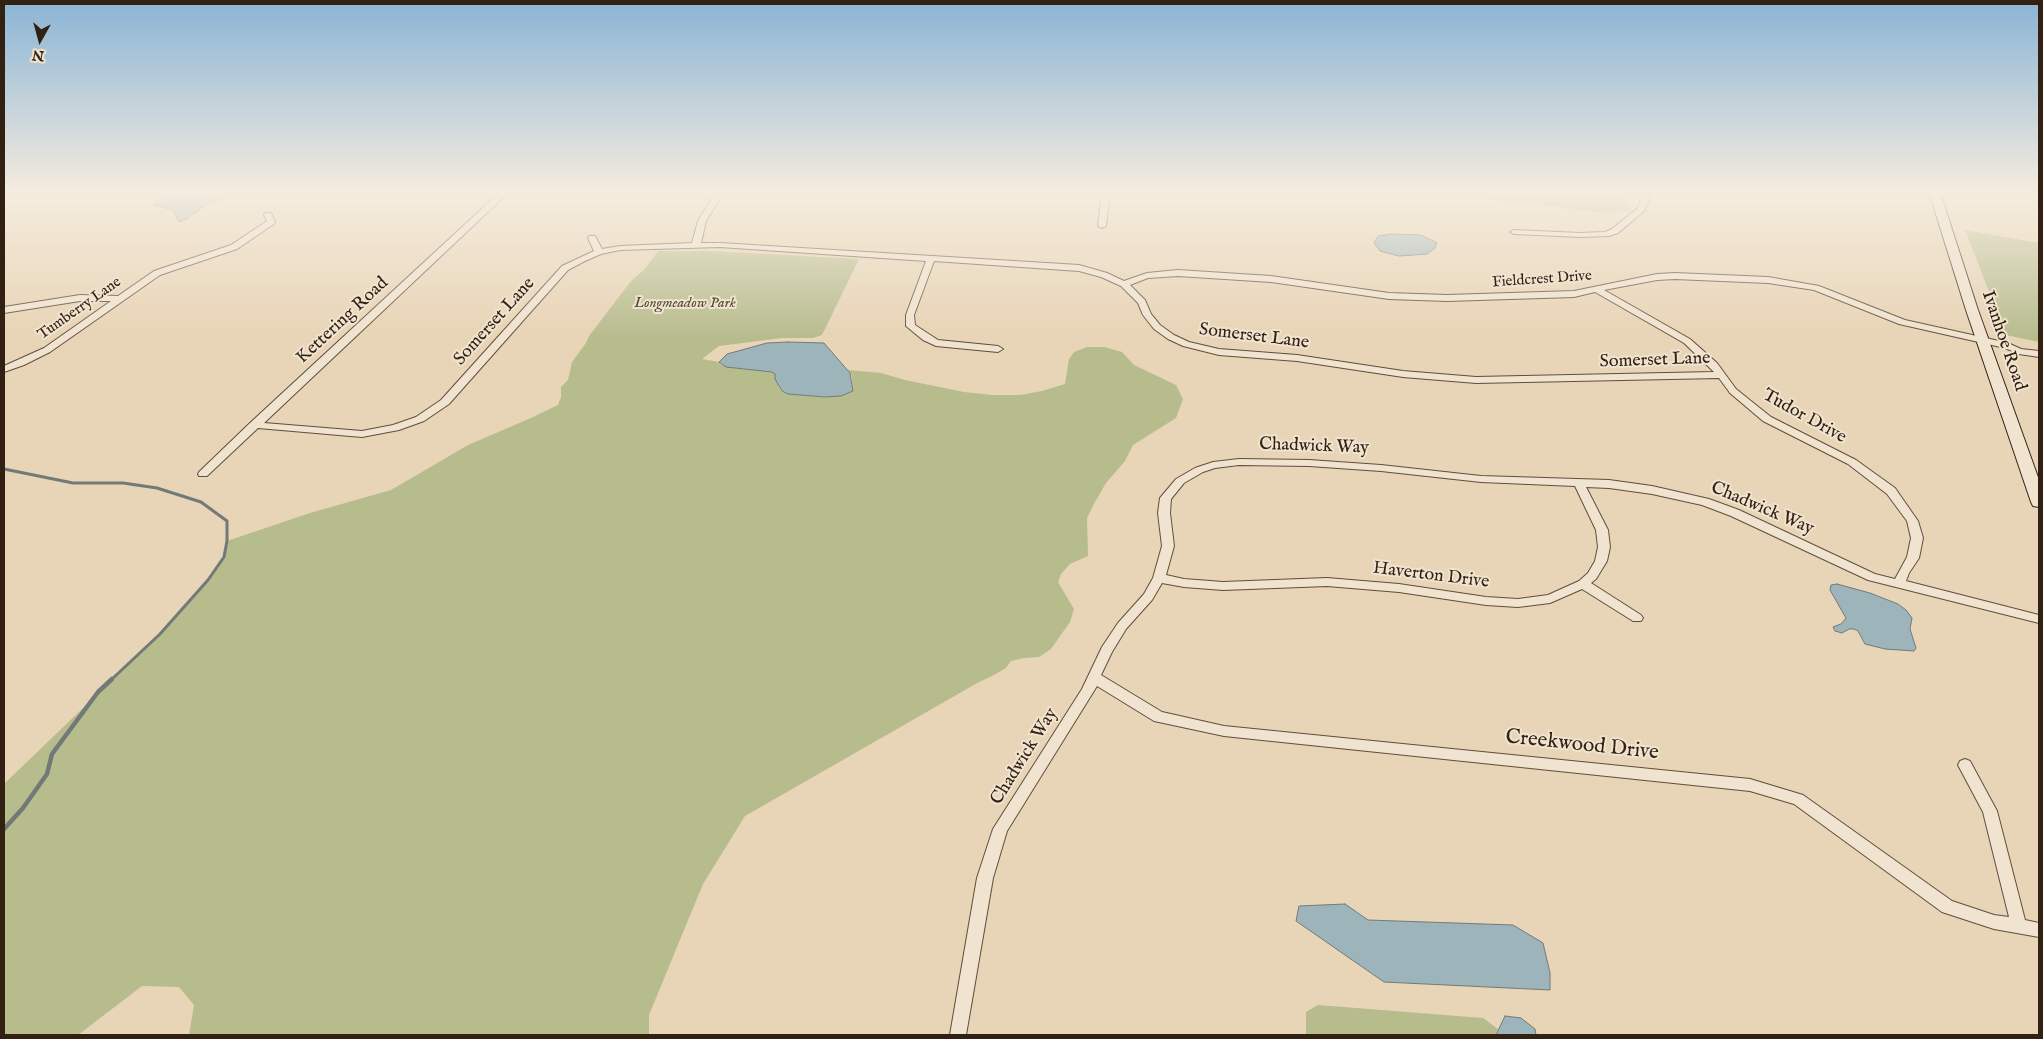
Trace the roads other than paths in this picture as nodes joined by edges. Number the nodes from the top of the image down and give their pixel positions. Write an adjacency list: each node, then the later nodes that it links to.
1 (244, 240): 11 (street, Tumberry Lane)
2 (453, 240): 18 (street, Kettering Road)
3 (593, 240): 7 (street)
4 (697, 240): 6 (street)
5 (1950, 240): 13 (main road, Ivanhoe Road)
6 (696, 245): 7 (street, Somerset Lane); 8 (street, Somerset Lane)
7 (599, 252): 18 (street, Somerset Lane)
8 (931, 258): 9 (street, Somerset Lane); 14 (street)
9 (1124, 284): 10 (street, Fieldcrest Drive); 17 (street, Somerset Lane)
10 (1597, 290): 13 (street, Fieldcrest Drive); 17 (street, Tudor Drive)
11 (118, 299): 12 (street); 16 (street, Tumberry Lane)
12 (4, 310)
13 (1983, 341): 15 (street, Fieldcrest Drive); 21 (main road, Ivanhoe Road)
14 (998, 349)
15 (2039, 353)
16 (4, 369)
17 (1721, 375): 24 (street, Tudor Drive)
18 (254, 425): 19 (street, Kettering Road)
19 (203, 474)
20 (1579, 484): 22 (street, Chadwick Way); 23 (street, Haverton Drive); 24 (street, Chadwick Way)
21 (2039, 502)
22 (1159, 578): 23 (street, Haverton Drive); 27 (street, Chadwick Way)
23 (1583, 584): 25 (street)
24 (1899, 584): 26 (street, Chadwick Way)
25 (1637, 618)
26 (2039, 619)
27 (1095, 678): 29 (street, Creekwood Drive); 31 (street, Chadwick Way)
28 (1965, 765): 29 (street)
29 (2019, 927): 30 (street, Creekwood Drive)
30 (2039, 930)
31 (958, 1035)

